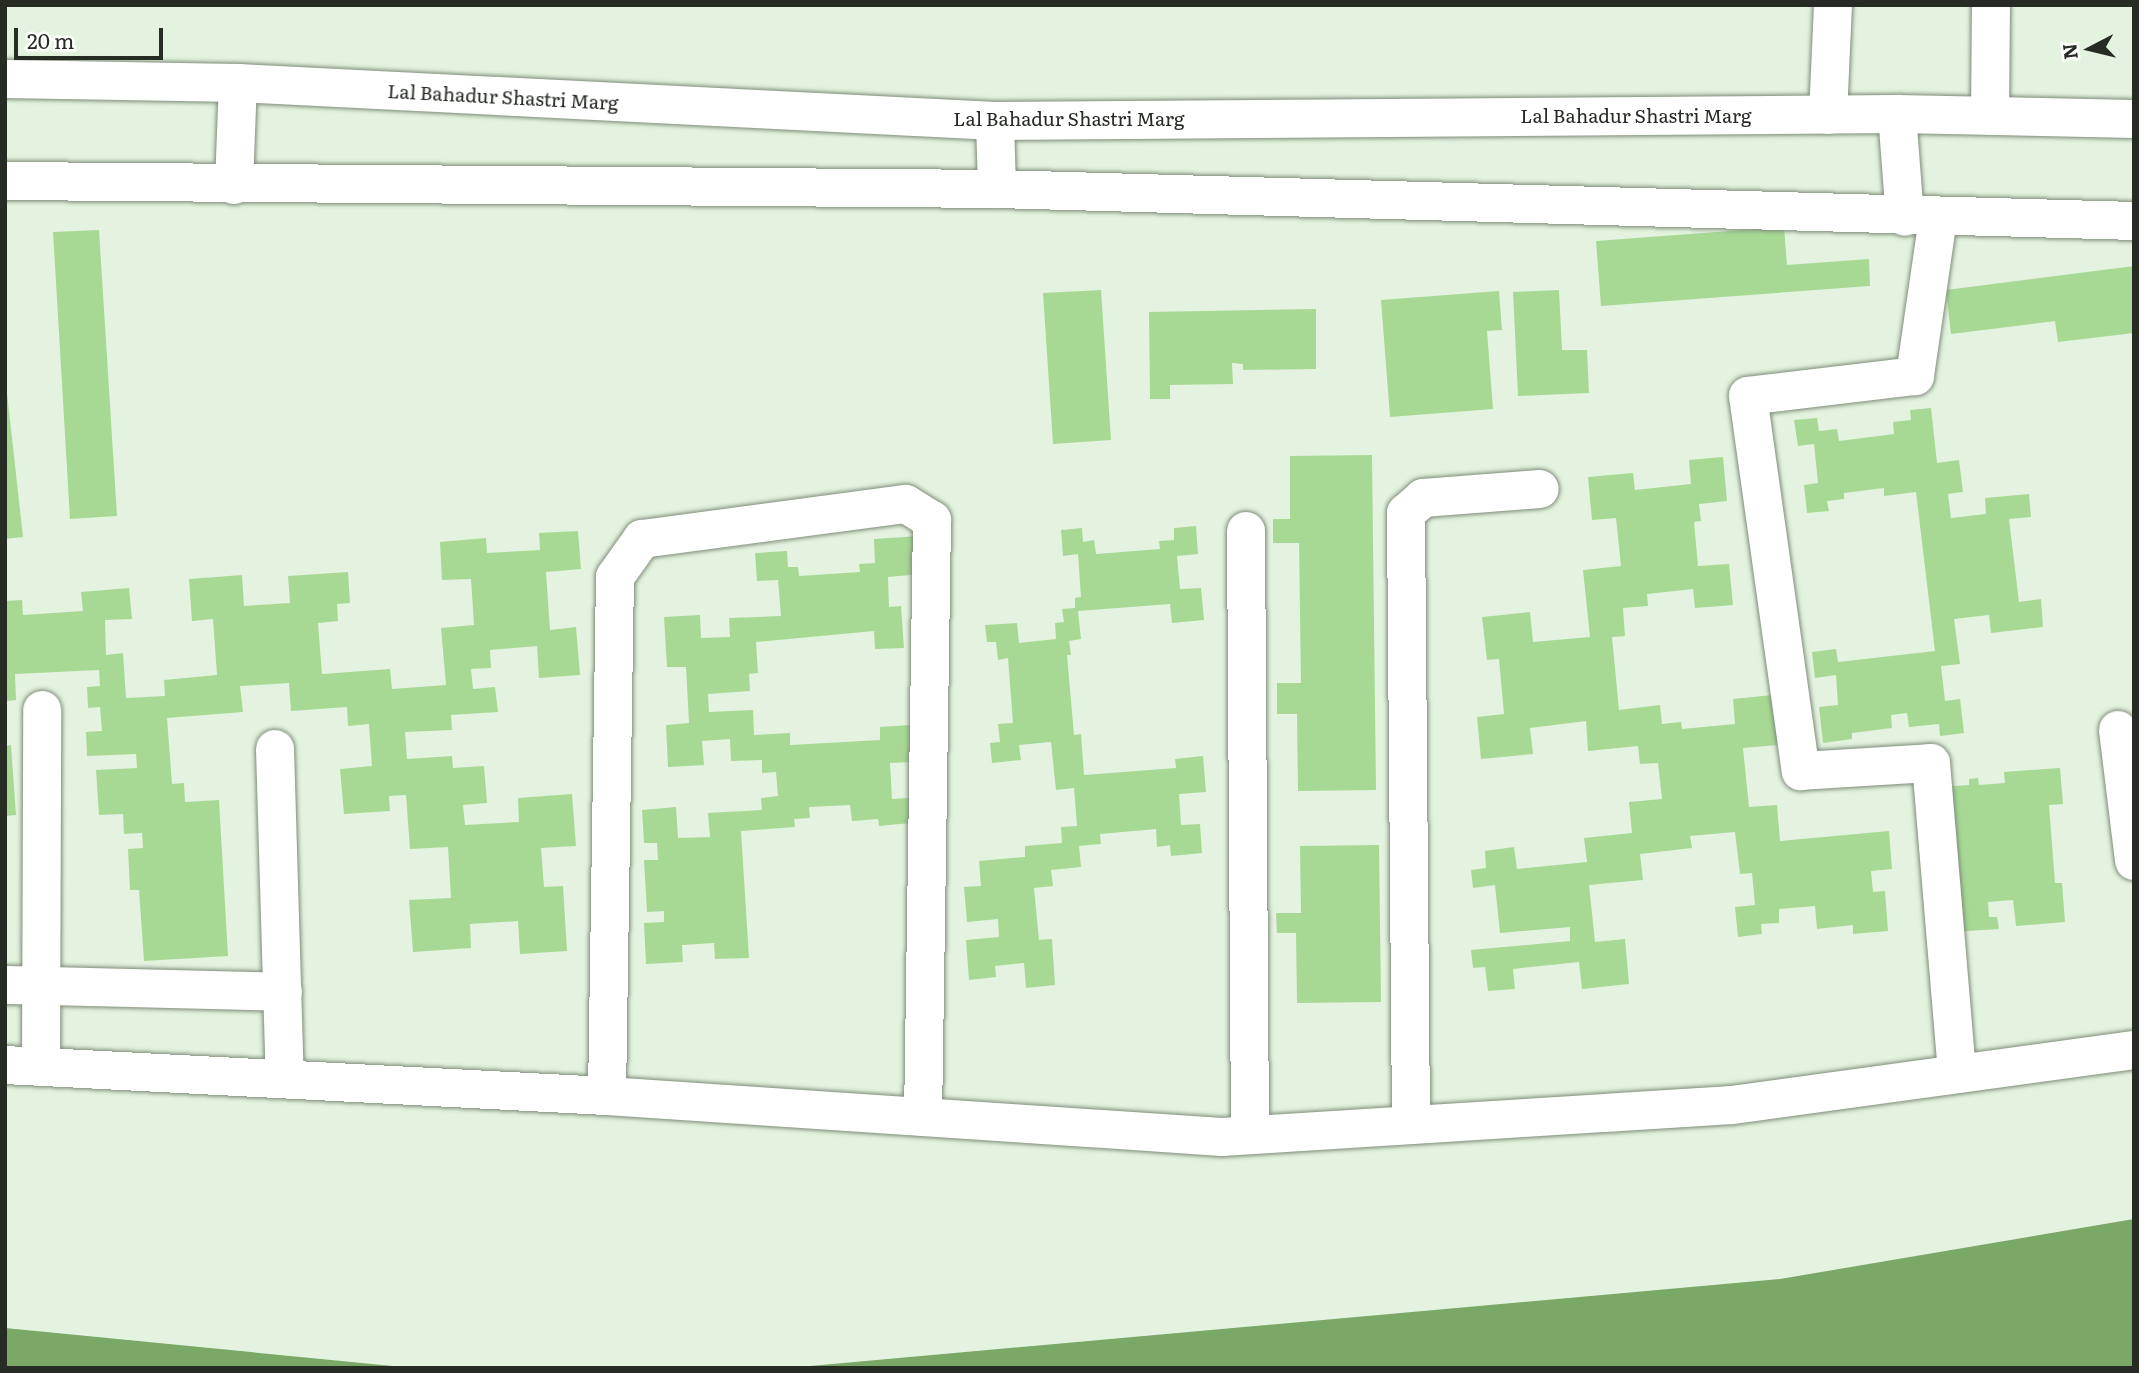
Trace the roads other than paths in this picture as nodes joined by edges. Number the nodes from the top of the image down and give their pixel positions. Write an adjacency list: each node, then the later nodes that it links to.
1 (1833, 5): 6 (street)
2 (1991, 5): 7 (street)
3 (5, 79): 4 (street, Lal Bahadur Shastri Marg)
4 (238, 83): 9 (street, Lal Bahadur Shastri Marg); 11 (street)
5 (1897, 114): 6 (street, Lal Bahadur Shastri Marg); 7 (street, Lal Bahadur Shastri Marg); 13 (street)
6 (1828, 115): 9 (street, Lal Bahadur Shastri Marg)
7 (1990, 116): 8 (street, Lal Bahadur Shastri Marg)
8 (2134, 118)
9 (995, 121): 12 (street)
10 (5, 181): 11 (street)
11 (234, 185): 12 (street)
12 (997, 189): 13 (street)
13 (1921, 218): 14 (street); 25 (street)
14 (2134, 221)
15 (1540, 489): 29 (street)
16 (1246, 531): 30 (street)
17 (42, 709): 21 (street)
18 (2118, 730): 20 (street)
19 (275, 749): 22 (street)
20 (2134, 860)
21 (23, 985): 22 (street); 24 (street)
22 (283, 992): 26 (street)
23 (2134, 1050): 25 (street)
24 (23, 1066): 26 (street)
25 (1957, 1074): 29 (street)
26 (285, 1080): 27 (street)
27 (607, 1096): 28 (street); 28 (street)
28 (923, 1117): 30 (street)
29 (1411, 1125): 30 (street)
30 (1251, 1135)

